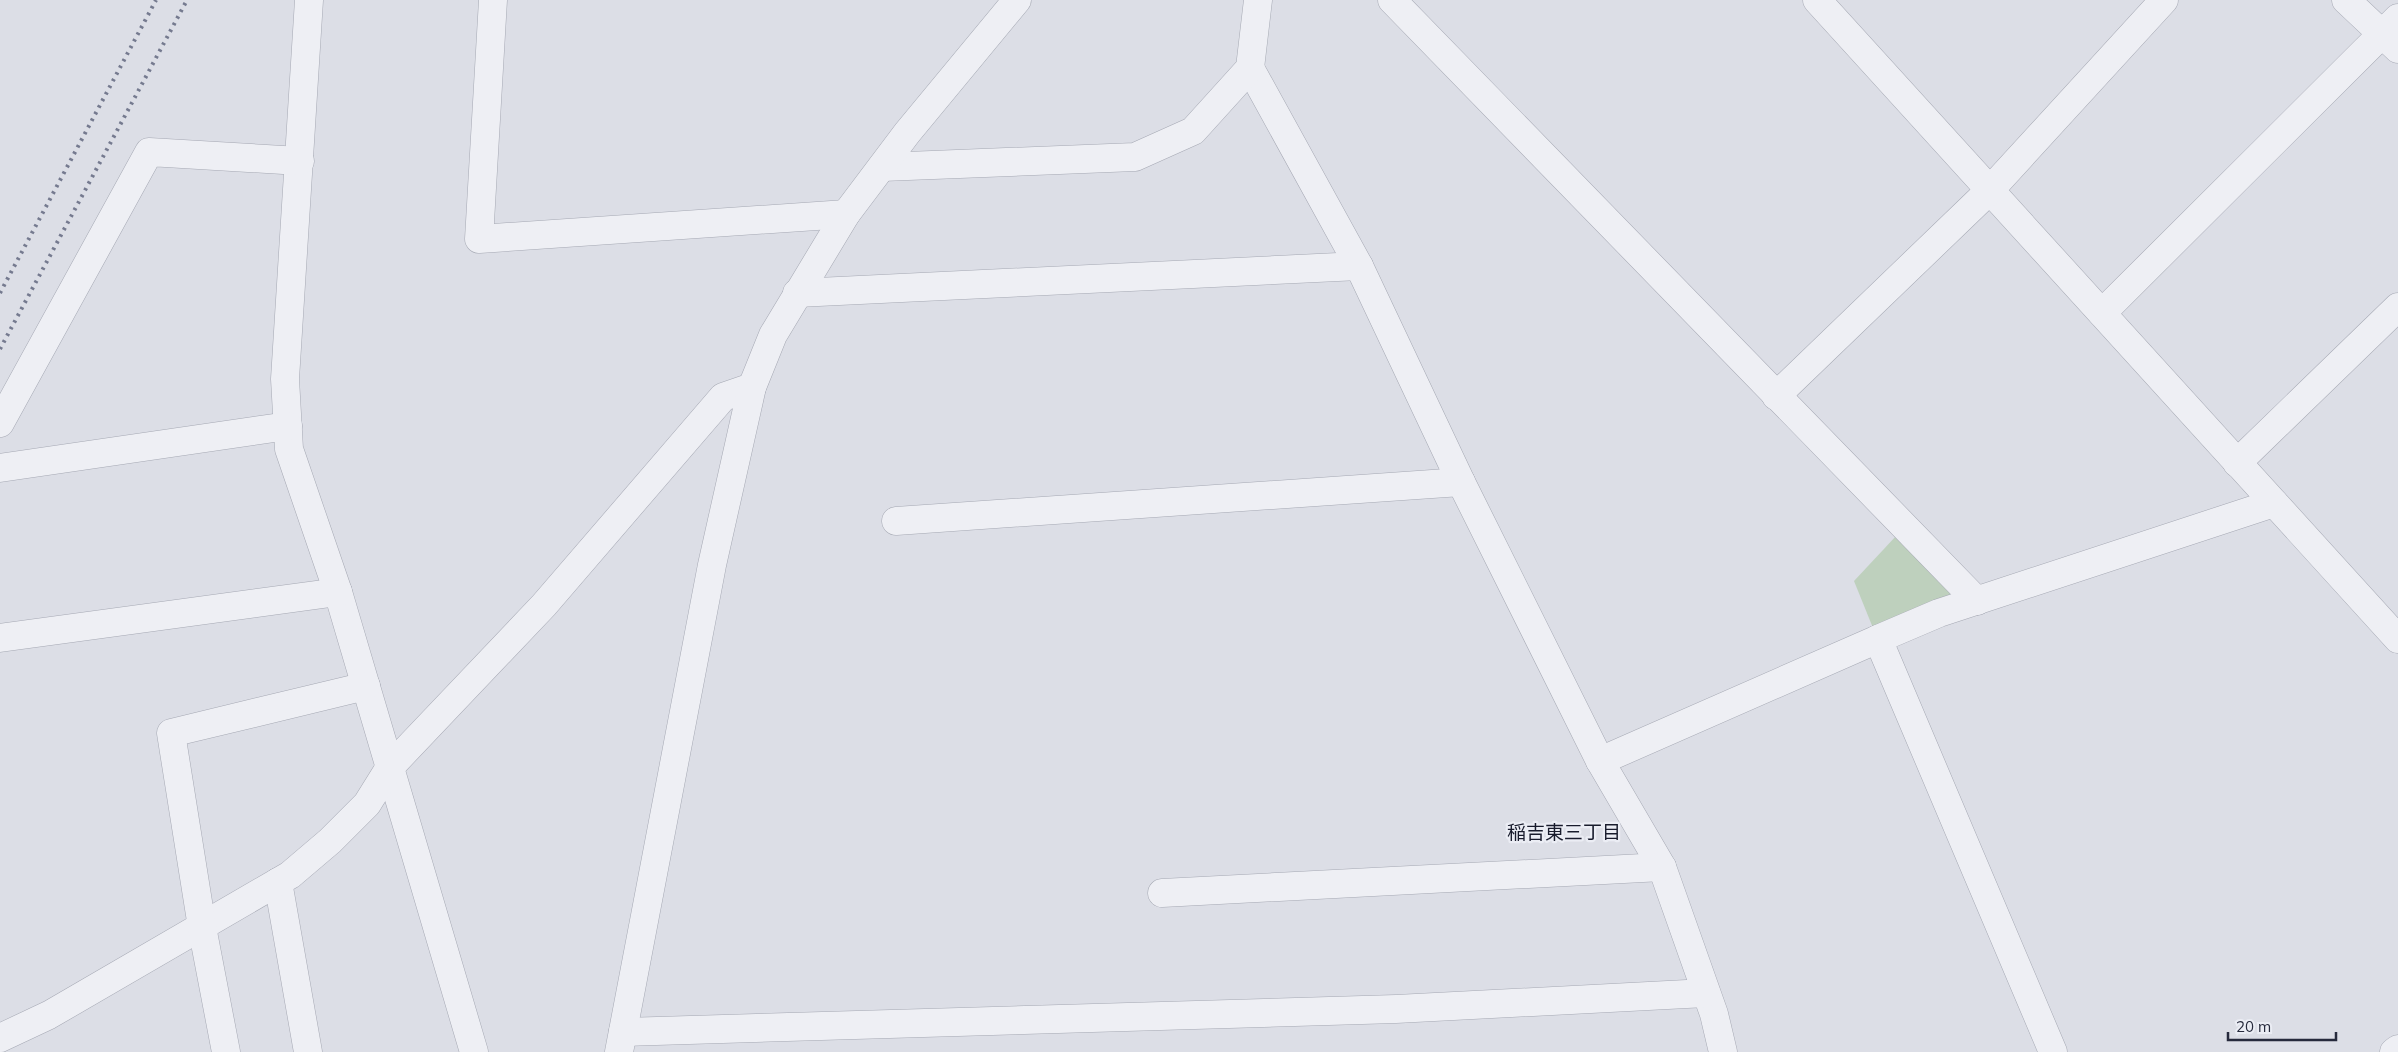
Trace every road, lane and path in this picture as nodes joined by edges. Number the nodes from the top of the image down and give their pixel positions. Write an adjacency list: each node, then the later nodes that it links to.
1 (309, 0): 11 (street)
2 (493, 0): 14 (street)
3 (1017, 0): 12 (street)
4 (1258, 0): 10 (street)
5 (1392, 0): 20 (street)
6 (1817, 0): 13 (street)
7 (2164, 0): 13 (street)
8 (2346, 0): 9 (street)
9 (2393, 34): 18 (street)
10 (1250, 68): 12 (street); 15 (street)
11 (300, 161): 21 (street); 22 (street)
12 (882, 167): 14 (street)
13 (1990, 190): 18 (street); 20 (street)
14 (846, 214): 16 (street)
15 (1359, 266): 16 (street); 25 (street)
16 (797, 293): 19 (street)
17 (2398, 307): 23 (street)
18 (2102, 313): 23 (street)
19 (752, 387): 35 (street); 42 (street)
20 (1776, 396): 29 (street)
21 (0, 423)
22 (288, 426): 24 (street); 28 (street)
23 (2237, 462): 26 (street)
24 (0, 468)
25 (1461, 482): 27 (street); 34 (street)
26 (2274, 502): 29 (street); 30 (street)
27 (896, 521)
28 (338, 592): 31 (street); 33 (street)
29 (1977, 601): 32 (street)
30 (2392, 621)
31 (0, 638)
32 (1878, 639): 34 (street); 48 (street)
33 (366, 686): 35 (street); 39 (street)
34 (1600, 760): 36 (street)
35 (390, 767): 37 (street); 46 (street)
36 (1662, 867): 38 (street); 40 (street)
37 (278, 882): 39 (street); 45 (street)
38 (1162, 893)
39 (202, 927): 41 (street); 44 (street)
40 (1706, 993): 42 (street); 47 (street)
41 (0, 1038)
42 (621, 1042)
43 (2398, 1049): 49 (street)
44 (226, 1052)
45 (308, 1052)
46 (474, 1052)
47 (1723, 1052)
48 (2053, 1052)
49 (2394, 1052)

